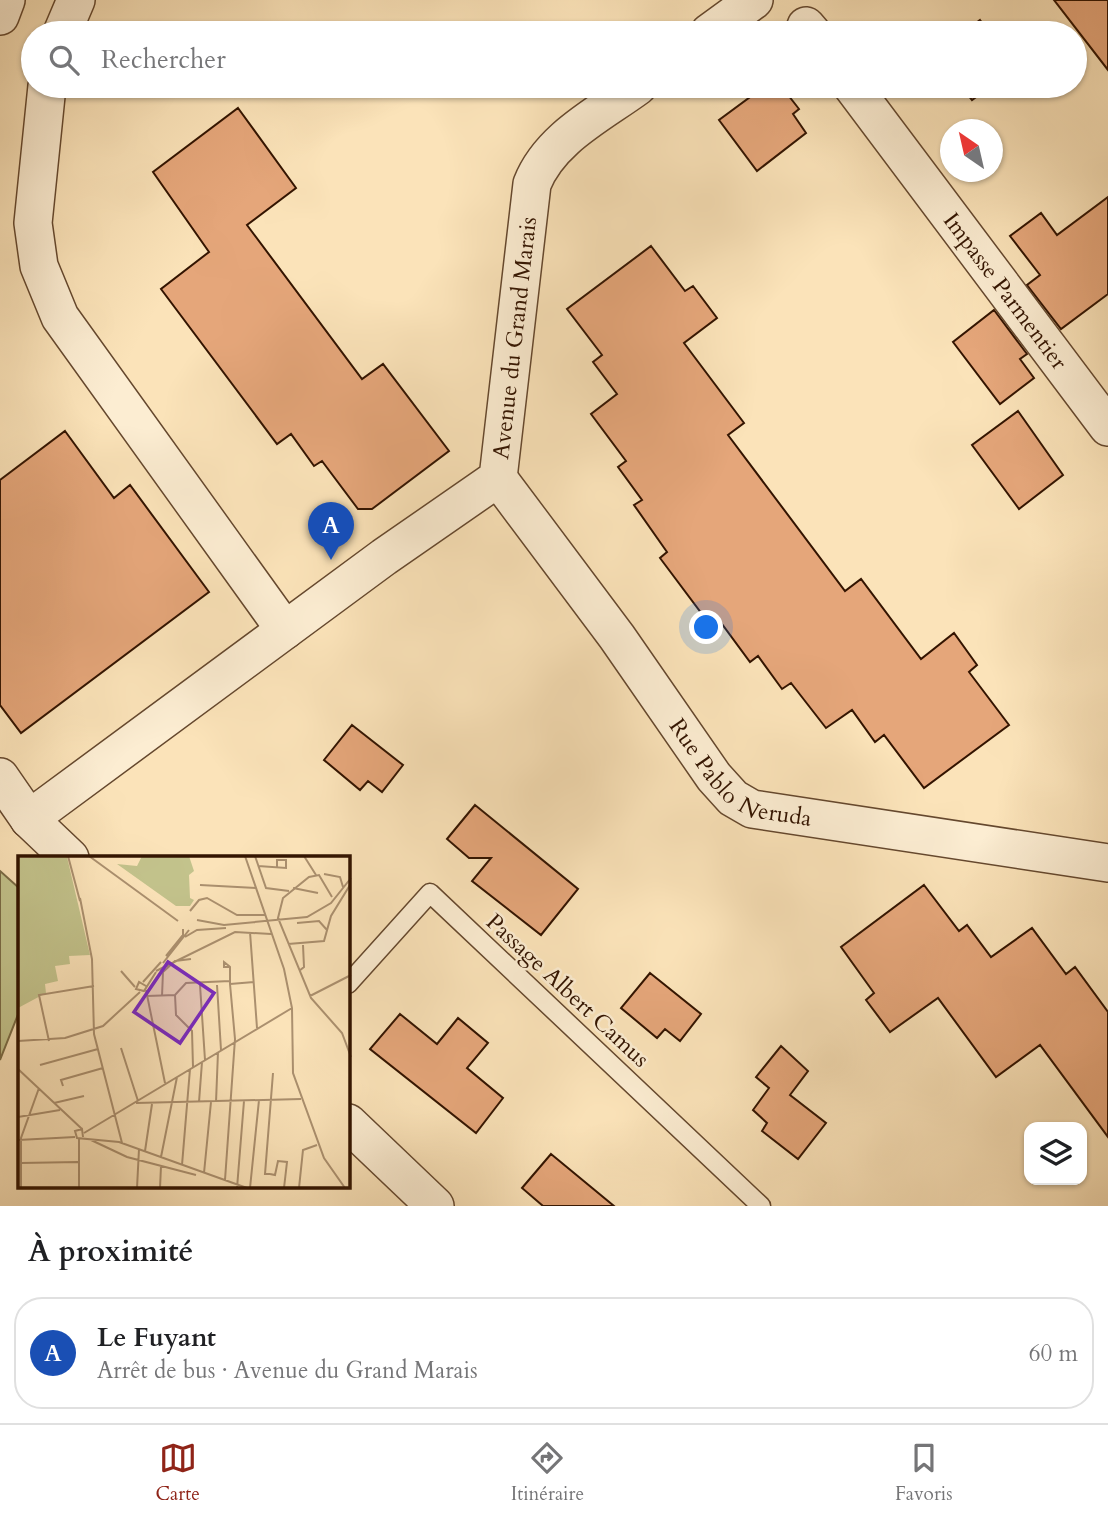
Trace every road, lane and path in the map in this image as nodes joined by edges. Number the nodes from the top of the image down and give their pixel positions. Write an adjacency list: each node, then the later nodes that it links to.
1 (6, 0): 4 (street)
2 (76, 0): 5 (street)
3 (754, 0): 6 (street)
4 (0, 16)
5 (67, 21)
6 (725, 21)
7 (46, 98): 12 (street)
8 (622, 98): 11 (street, Avenue du Grand Marais)
9 (861, 98): 10 (street, Impasse Parmentier)
10 (1108, 427)
11 (498, 478): 12 (street, Avenue du Grand Marais); 16 (street, Rue Pablo Neruda)
12 (285, 630): 14 (street, Avenue du Grand Marais)
13 (0, 777): 14 (street)
14 (15, 817): 15 (street)
15 (67, 856)
16 (1108, 863)
17 (350, 982): 20 (lane, Passage Albert Camus)
18 (350, 1126): 19 (street)
19 (435, 1206)
20 (761, 1206)

